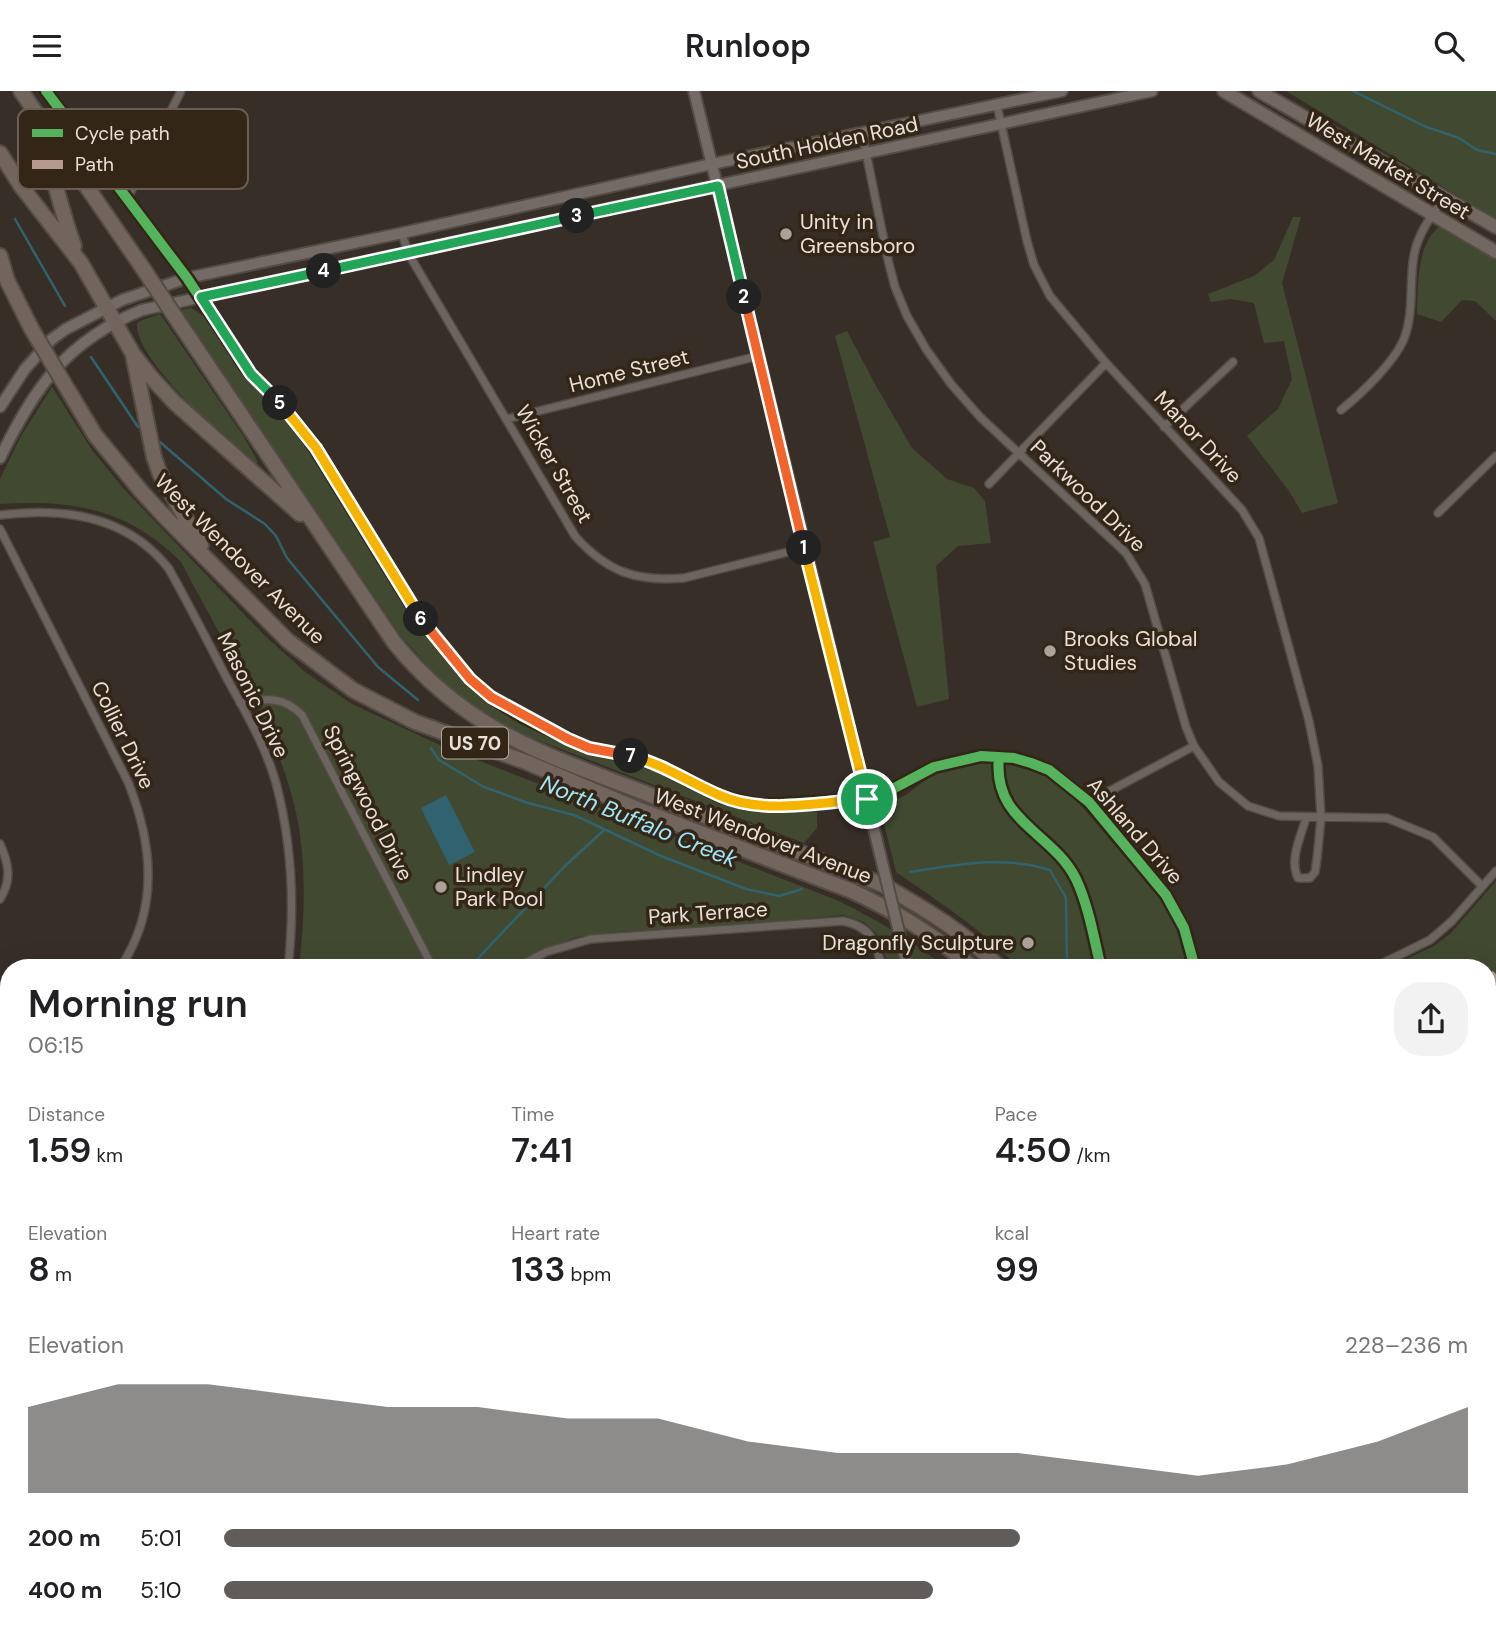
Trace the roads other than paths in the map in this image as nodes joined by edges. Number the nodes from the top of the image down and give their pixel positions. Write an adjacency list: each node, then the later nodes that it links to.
1 (15, 91): 11 (highway)
2 (21, 91): 12 (highway, West Wendover Avenue / US 70, bridge)
3 (47, 91): 13 (street, Ashland Drive)
4 (181, 91): 14 (street)
5 (694, 91): 19 (main road)
6 (1062, 91): 10 (main road, South Holden Road)
7 (1152, 91): 15 (main road, South Holden Road)
8 (1224, 91): 29 (main road, West Market Street)
9 (1259, 91): 28 (main road, West Market Street)
10 (998, 105): 15 (street, Manor Drive); 16 (main road, South Holden Road)
11 (24, 109)
12 (33, 109)
13 (61, 109)
14 (172, 109)
15 (1002, 124): 18 (main road, South Holden Road); 43 (street, Manor Drive)
16 (862, 133): 18 (street, Parkwood Drive); 19 (main road, South Holden Road)
17 (0, 153): 20 (highway)
18 (866, 155): 21 (main road, South Holden Road); 48 (street, Parkwood Drive)
19 (712, 164): 21 (main road); 31 (main road, South Holden Road)
20 (18, 181)
21 (718, 186): 33 (main road, South Holden Road); 41 (main road)
22 (23, 189): 35 (highway)
23 (56, 189): 35 (highway)
24 (88, 189): 55 (highway, West Wendover Avenue / US 70, bridge)
25 (122, 189): 27 (street, Ashland Drive)
26 (132, 189): 27 (street)
27 (128, 197): 36 (street, Ashland Drive)
28 (1444, 198): 29 (street); 30 (main road, West Market Street)
29 (1433, 215): 32 (main road, West Market Street); 45 (street)
30 (1496, 227)
31 (402, 233): 33 (street, Wicker Street); 36 (main road, South Holden Road)
32 (1496, 252)
33 (408, 253): 37 (main road, South Holden Road); 46 (street, Wicker Street)
34 (0, 256): 57 (highway, West Wendover Avenue / US 70, bridge)
35 (81, 263): 38 (highway)
36 (187, 278): 37 (street, Ashland Drive); 38 (main road, South Holden Road)
37 (201, 297): 39 (main road, South Holden Road); 60 (street, Ashland Drive)
38 (106, 307): 39 (highway); 44 (main road, South Holden Road)
39 (114, 321): 40 (highway); 50 (main road, South Holden Road)
40 (133, 354): 55 (highway); 57 (highway)
41 (758, 356): 46 (street, Home Street); 56 (main road)
42 (1233, 362): 47 (street)
43 (1106, 363): 47 (street, Manor Drive); 48 (street)
44 (0, 407)
45 (1341, 410)
46 (507, 419): 56 (street, Wicker Street)
47 (1164, 426): 63 (street, Manor Drive)
48 (1019, 453): 51 (street); 59 (street, Parkwood Drive)
49 (1496, 456): 52 (street)
50 (0, 458)
51 (989, 485)
52 (1438, 513)
53 (0, 515): 58 (street, Masonic Drive)
54 (0, 529): 68 (street, Collier Drive)
55 (318, 531): 75 (highway, West Wendover Avenue / US 70)
56 (804, 548): 60 (main road)
57 (211, 561): 74 (highway, West Wendover Avenue / US 70)
58 (240, 703): 69 (street, Masonic Drive); 70 (street, Springwood Drive)
59 (1194, 746): 61 (street); 62 (street, Parkwood Drive)
60 (867, 799): 61 (street, Ashland Drive); 73 (main road, bridge)
61 (1089, 802): 76 (street, Ashland Drive)
62 (1306, 818): 63 (street, Parkwood Drive); 63 (street, Manor Drive)
63 (1321, 818): 66 (street, Parkwood Drive)
64 (0, 844): 67 (street)
65 (1496, 871): 66 (street)
66 (1482, 886): 77 (street)
67 (0, 899)
68 (125, 959)
69 (289, 959)
70 (428, 959)
71 (531, 959): 72 (street, Park Terrace)
72 (880, 959)
73 (906, 959)
74 (962, 959)
75 (990, 959)
76 (1192, 959)
77 (1391, 959)

